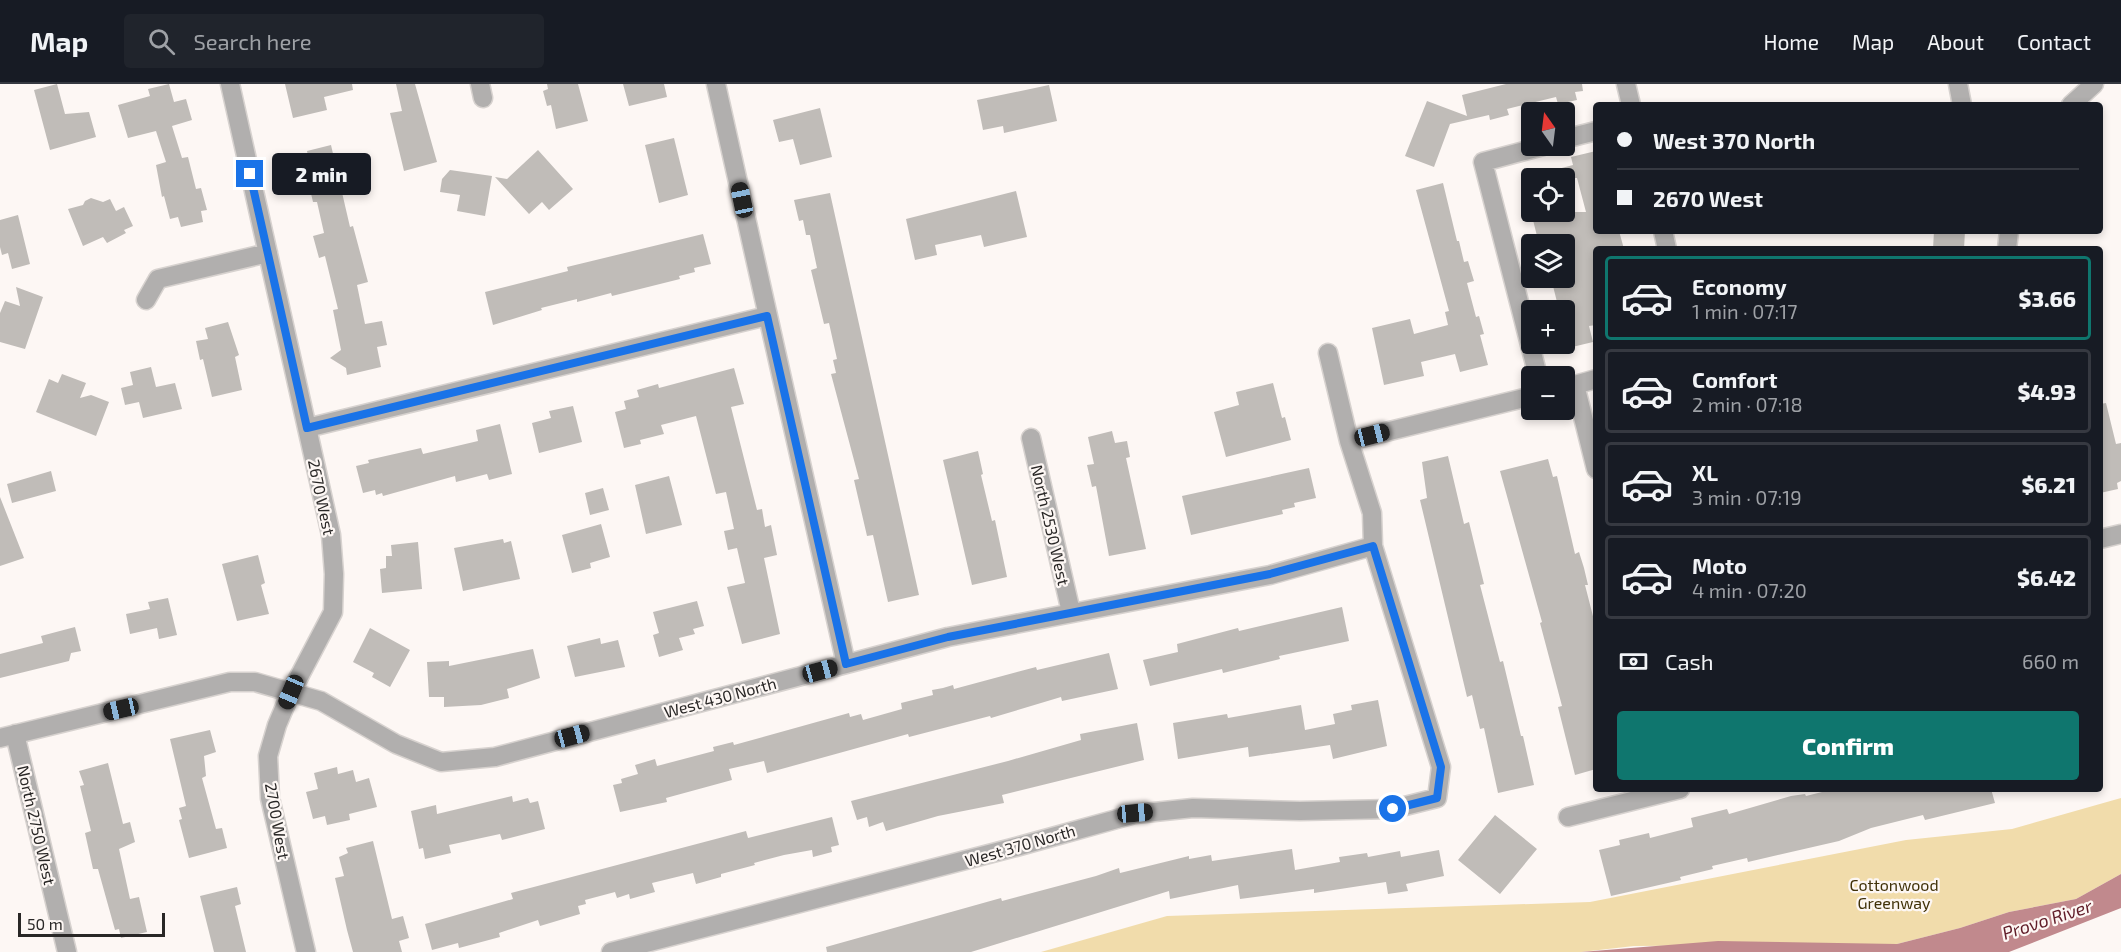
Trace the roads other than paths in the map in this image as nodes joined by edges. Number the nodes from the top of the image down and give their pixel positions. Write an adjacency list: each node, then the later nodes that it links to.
1 (230, 84): 12 (street, 2670 West)
2 (716, 84): 14 (street)
3 (1626, 84): 6 (street)
4 (1958, 84): 7 (street)
5 (2094, 84): 8 (street)
6 (1630, 102)
7 (1961, 102)
8 (2074, 102)
9 (1593, 132): 10 (street)
10 (1575, 137)
11 (1521, 152): 16 (street)
12 (268, 253): 13 (street); 21 (street, 2670 West)
13 (146, 300)
14 (767, 316): 21 (street); 29 (street)
15 (1328, 352): 23 (street)
16 (1535, 366)
17 (1593, 380): 18 (street)
18 (1575, 385)
19 (1521, 399): 23 (street)
20 (1575, 403): 24 (street)
21 (307, 428): 30 (street, 2670 West)
22 (1030, 438): 28 (street, North 2530 West)
23 (1349, 441): 27 (street)
24 (1593, 460)
25 (2121, 534): 26 (street)
26 (2103, 538)
27 (1373, 546): 28 (street, West 430 North); 36 (street, West 370 North)
28 (1071, 612): 29 (street, West 430 North)
29 (846, 664): 30 (street, West 430 North)
30 (291, 692): 31 (street, West 430 North); 35 (street, 2700 West)
31 (8, 736): 34 (street, North 2750 West)
32 (1666, 792): 33 (street)
33 (1568, 817)
34 (67, 952)
35 (306, 952)
36 (612, 952)

